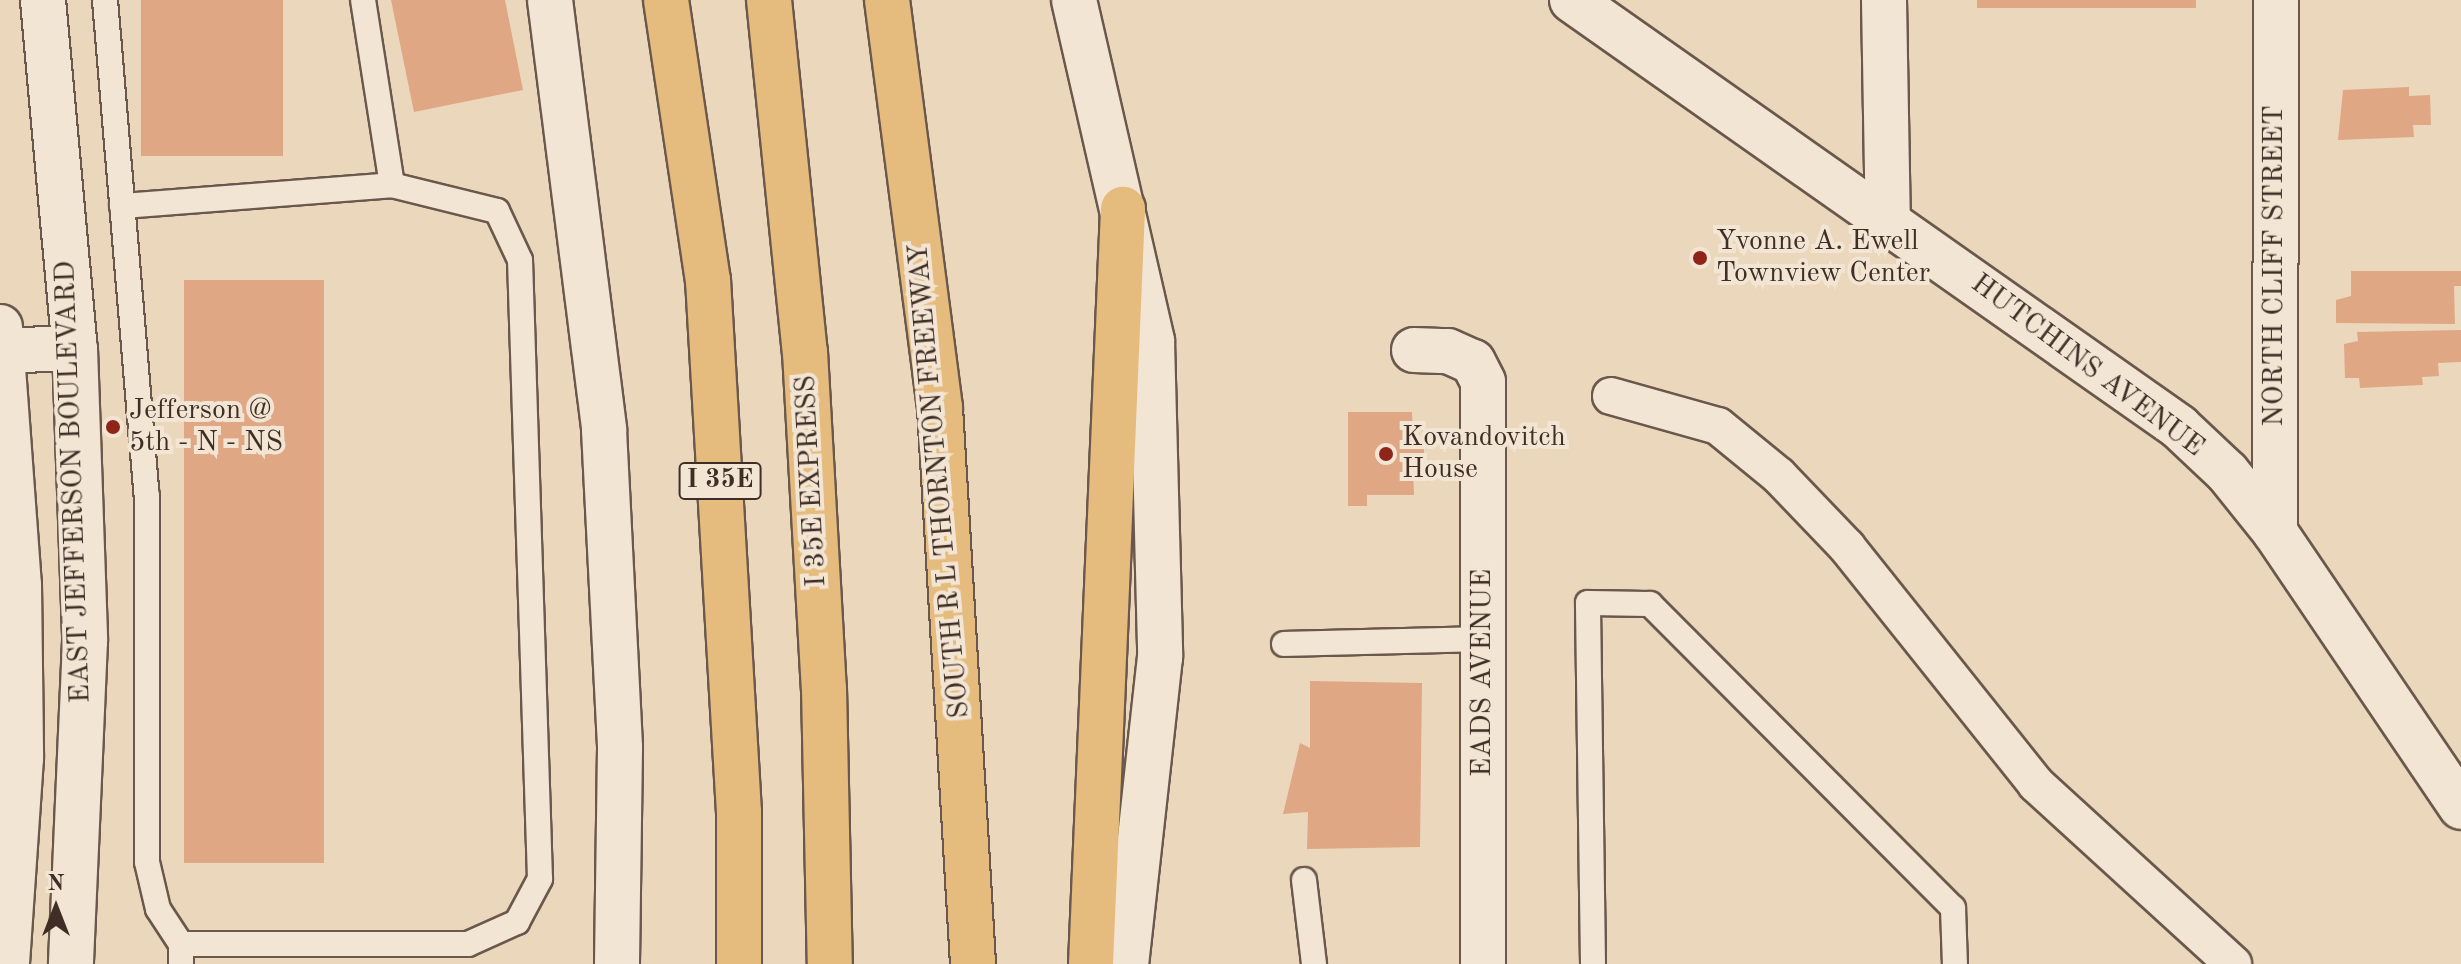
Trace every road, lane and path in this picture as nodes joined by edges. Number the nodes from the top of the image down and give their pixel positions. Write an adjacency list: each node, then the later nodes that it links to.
1 (43, 0): 17 (main road, EAST JEFFERSON BOULEVARD)
2 (105, 0): 13 (lane)
3 (363, 0): 12 (lane)
4 (550, 0): 29 (main road)
5 (666, 0): 30 (highway, I 35E)
6 (769, 0): 31 (highway, I 35E EXPRESS)
7 (887, 0): 32 (highway, SOUTH R L THORNTON FREEWAY)
8 (1074, 0): 14 (main road)
9 (1572, 0): 15 (main road, HUTCHINS AVENUE)
10 (1884, 0): 15 (main road)
11 (2276, 0): 20 (main road, NORTH CLIFF STREET)
12 (392, 185): 13 (lane); 26 (lane)
13 (122, 206): 26 (lane)
14 (1123, 209): 33 (highway); 34 (main road)
15 (1888, 220): 20 (main road, HUTCHINS AVENUE)
16 (1, 342): 17 (main road); 23 (main road, EAST JEFFERSON BOULEVARD)
17 (75, 349): 28 (main road, EAST JEFFERSON BOULEVARD)
18 (1414, 350): 21 (main road, EADS AVENUE)
19 (1611, 396): 39 (street)
20 (2275, 532): 24 (main road, HUTCHINS AVENUE)
21 (1483, 639): 22 (lane); 36 (main road, EADS AVENUE)
22 (1284, 644)
23 (10, 758): 27 (main road, EAST JEFFERSON BOULEVARD)
24 (2461, 807)
25 (1304, 880): 35 (lane)
26 (181, 954)
27 (7, 964)
28 (71, 964)
29 (617, 964)
30 (739, 964)
31 (830, 964)
32 (973, 964)
33 (1091, 964)
34 (1126, 964)
35 (1314, 964)
36 (1483, 964)
37 (1593, 964): 38 (lane)
38 (1955, 964)
39 (2233, 964)

